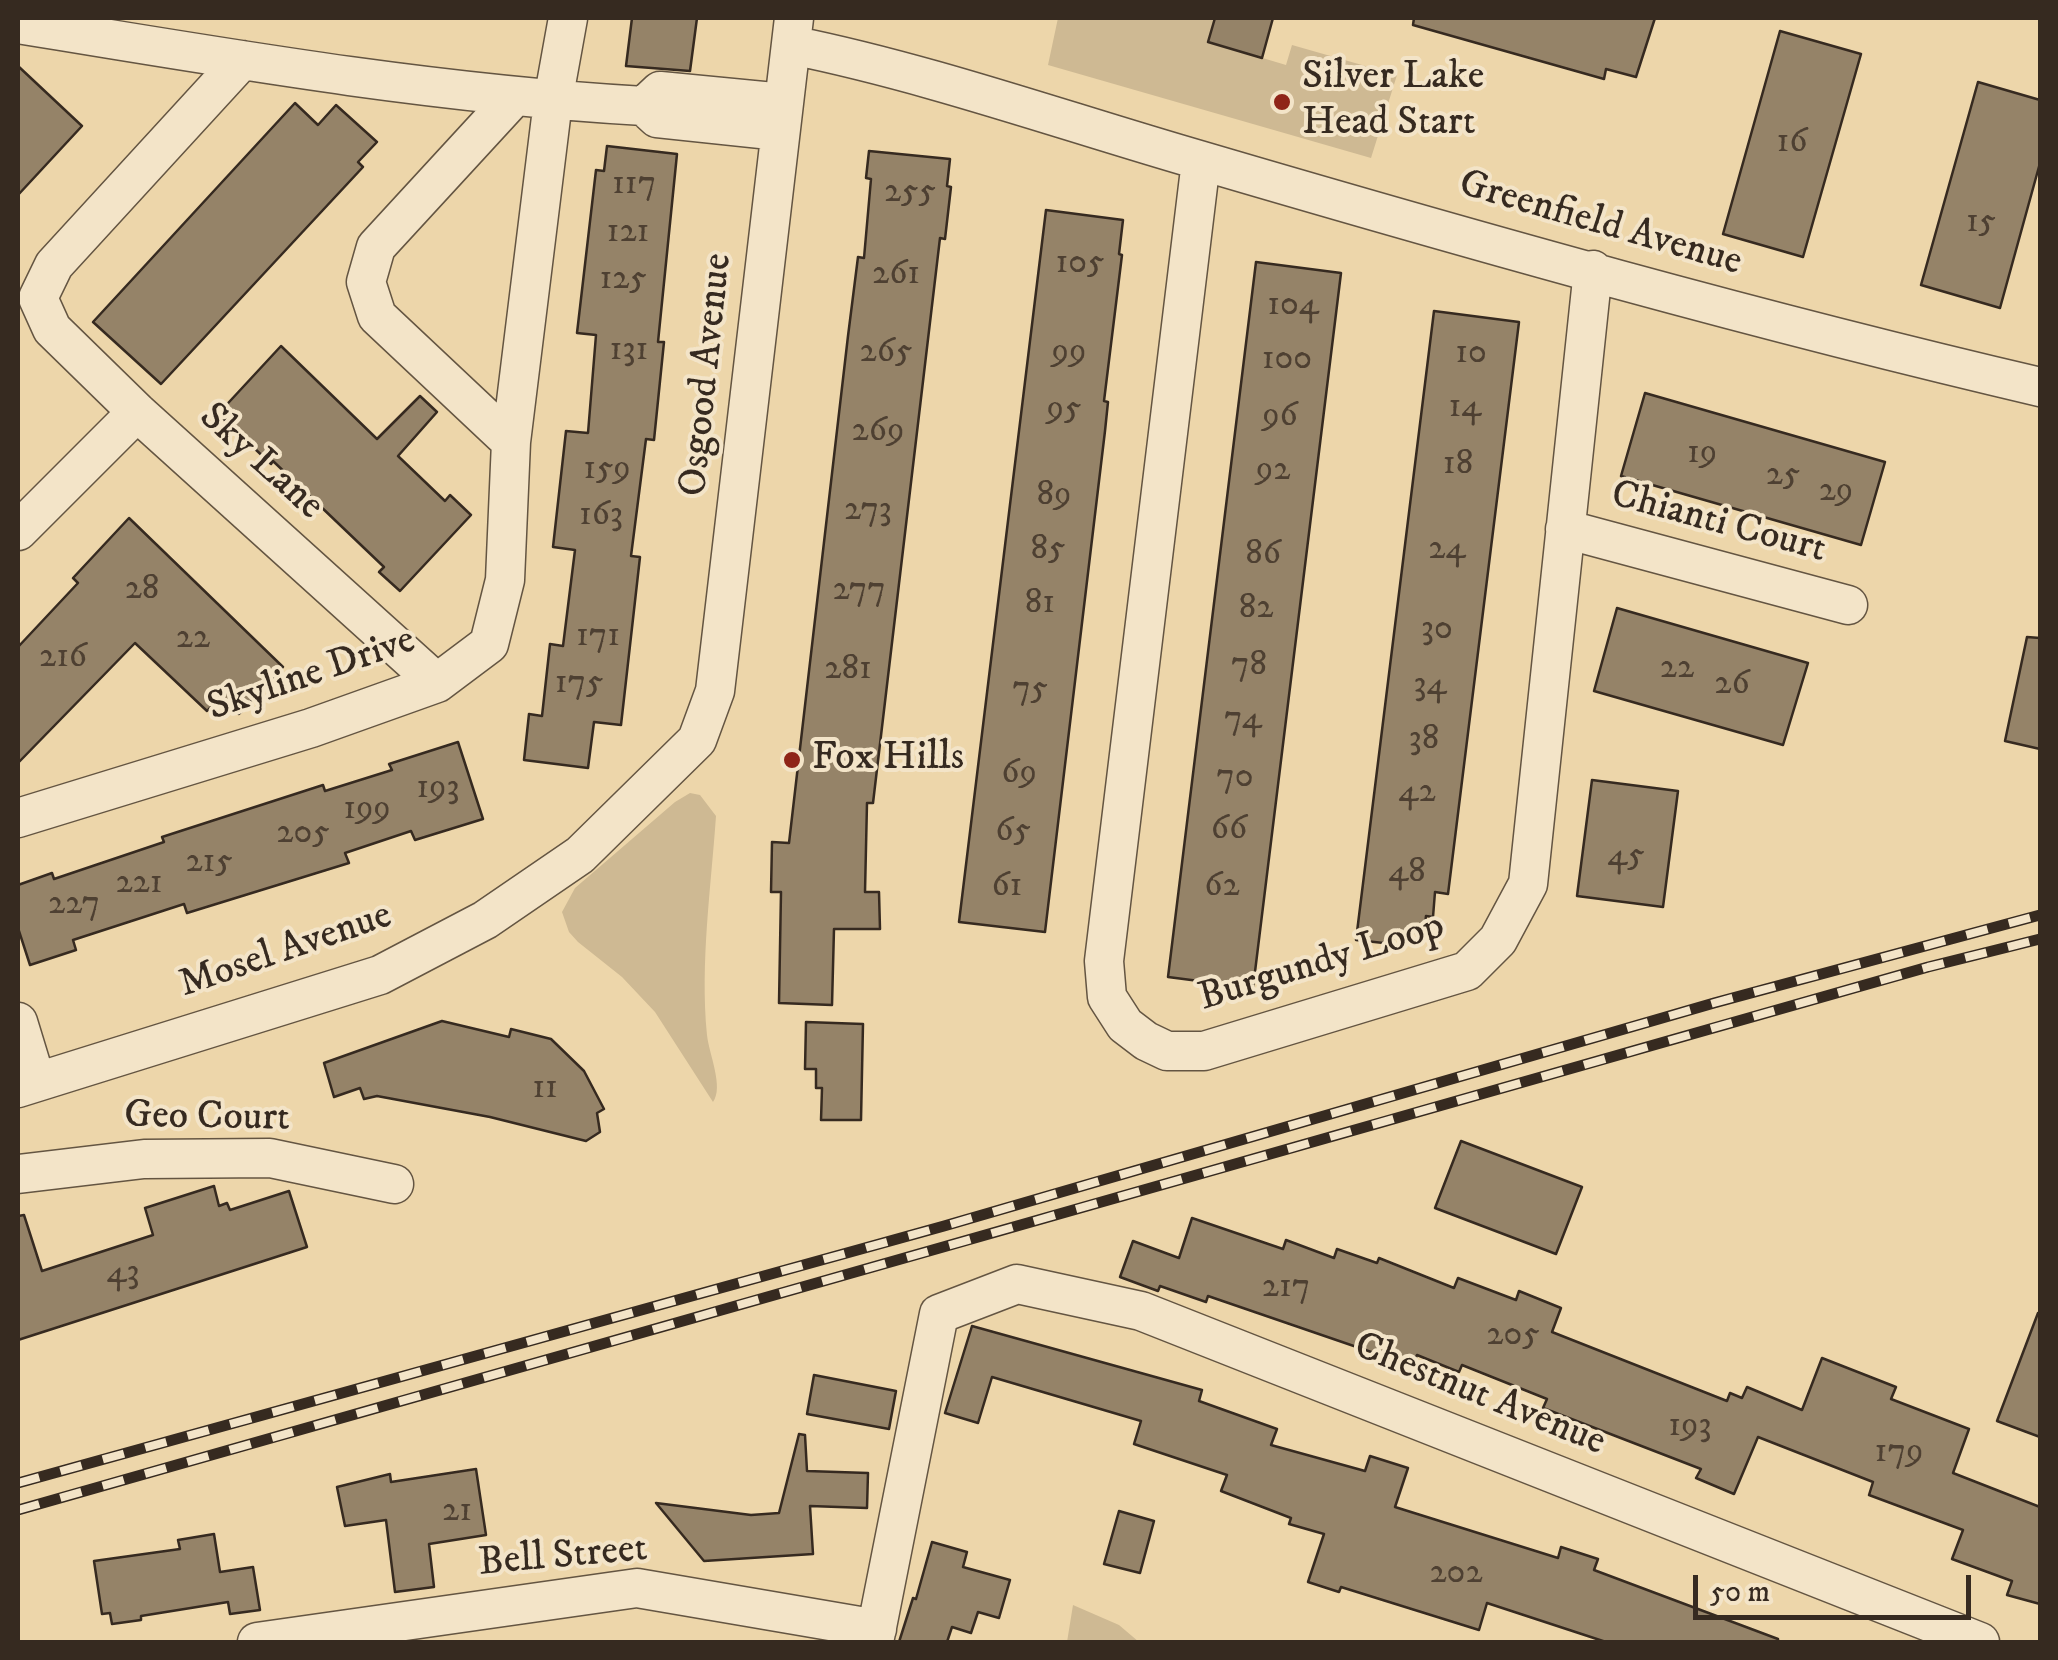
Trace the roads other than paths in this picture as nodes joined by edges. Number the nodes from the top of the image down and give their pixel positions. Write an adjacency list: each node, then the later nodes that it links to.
1 (568, 18): 6 (street, Skyline Drive)
2 (18, 24): 4 (street)
3 (792, 31): 7 (street, Osgood Avenue); 8 (street, Greenfield Avenue)
4 (242, 60): 5 (street); 11 (street, Sky Lane)
5 (514, 96): 6 (street); 12 (street)
6 (554, 101): 7 (street); 12 (street, Skyline Drive)
7 (782, 117): 17 (street, Osgood Avenue)
8 (1201, 161): 9 (street, Greenfield Avenue); 13 (street, Burgundy Loop)
9 (1592, 270): 10 (street, Greenfield Avenue); 13 (street, Burgundy Loop)
10 (2040, 386)
11 (137, 412): 14 (street); 16 (street, Sky Lane)
12 (511, 442): 16 (street, Skyline Drive)
13 (1565, 529): 15 (street, Chianti Court)
14 (18, 531)
15 (1848, 606)
16 (437, 683): 18 (street, Skyline Drive)
17 (698, 740): 20 (street, Mosel Avenue)
18 (18, 818)
19 (18, 1022): 20 (street)
20 (27, 1084)
21 (18, 1174): 22 (street, Geo Court)
22 (394, 1184)
23 (485, 1626): 24 (street, Bell Street); 25 (street, Bell Street)
24 (876, 1636): 26 (street, Chestnut Avenue)
25 (261, 1642)
26 (1980, 1642)

